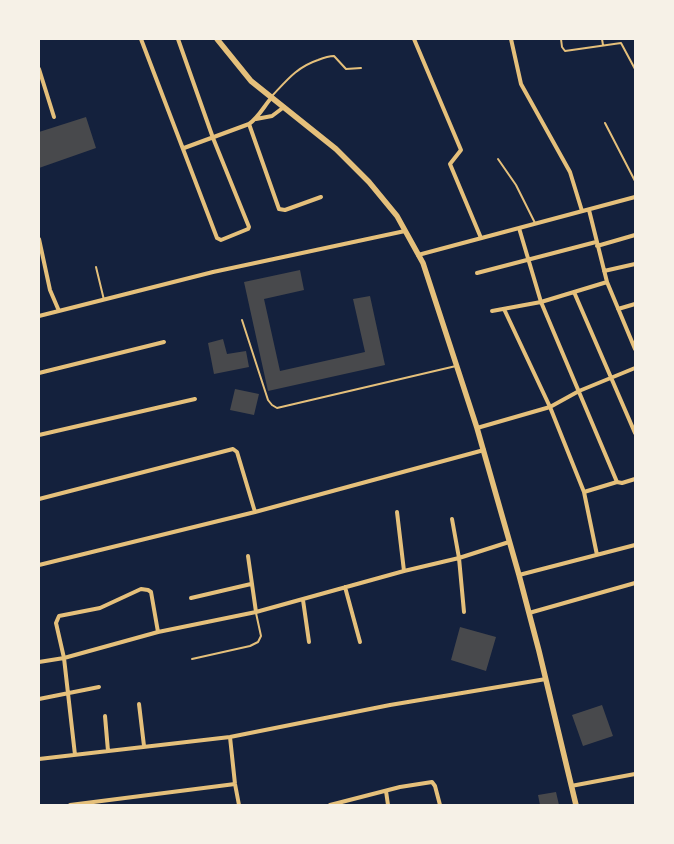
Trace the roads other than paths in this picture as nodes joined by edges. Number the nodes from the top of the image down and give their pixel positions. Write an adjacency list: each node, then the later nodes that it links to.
1 (141, 39): 19 (street)
2 (178, 39): 18 (street)
3 (217, 39): 12 (street)
4 (414, 39): 30 (street)
5 (511, 39): 25 (street)
6 (561, 39): 8 (lane)
7 (602, 39): 8 (lane)
8 (604, 46): 11 (lane)
9 (361, 68): 12 (lane)
10 (39, 69): 14 (street)
11 (635, 69)
12 (272, 97): 13 (street); 15 (street)
13 (284, 107): 15 (street); 28 (street)
14 (54, 117)
15 (256, 119): 17 (street)
16 (605, 123): 21 (lane)
17 (249, 124): 18 (street); 22 (street)
18 (213, 138): 19 (street); 19 (street)
19 (184, 148)
20 (498, 158): 26 (lane)
21 (635, 180)
22 (321, 197)
23 (635, 197): 24 (street)
24 (589, 210): 25 (street); 32 (street)
25 (582, 211): 26 (street)
26 (535, 224): 27 (street)
27 (519, 228): 30 (street); 34 (street)
28 (405, 231): 33 (street); 41 (street)
29 (635, 235): 32 (street)
30 (482, 238): 33 (street)
31 (39, 239): 46 (street)
32 (597, 244): 34 (street); 37 (street)
33 (418, 255): 53 (street)
34 (528, 260): 38 (street); 42 (street)
35 (635, 264): 37 (street)
36 (96, 267): 41 (lane)
37 (604, 271): 39 (street)
38 (477, 273)
39 (607, 282): 40 (street); 45 (street)
40 (574, 292): 42 (street); 56 (street)
41 (104, 300): 46 (street)
42 (541, 302): 44 (street); 57 (street)
43 (635, 304): 45 (street)
44 (504, 309): 47 (street); 59 (street)
45 (618, 309): 50 (street)
46 (59, 311): 48 (street)
47 (492, 311)
48 (39, 316)
49 (242, 320): 53 (lane)
50 (633, 340): 52 (street)
51 (164, 342): 55 (street)
52 (635, 348)
53 (457, 366): 60 (street)
54 (635, 368): 56 (street)
55 (39, 373)
56 (611, 378): 57 (street); 61 (street)
57 (579, 391): 59 (street); 65 (street)
58 (195, 399): 62 (street)
59 (550, 407): 60 (street); 66 (street)
60 (478, 428): 63 (street)
61 (635, 433)
62 (39, 435)
63 (484, 450): 68 (street); 71 (street)
64 (635, 479): 65 (street)
65 (617, 482): 66 (street)
66 (584, 492): 73 (street)
67 (39, 499): 68 (street)
68 (255, 512): 76 (street)
69 (397, 512): 77 (street)
70 (452, 519): 75 (street)
71 (509, 542): 75 (street); 78 (street)
72 (635, 545): 73 (street)
73 (597, 555): 78 (street)
74 (248, 556): 80 (street)
75 (459, 558): 77 (street); 85 (street)
76 (39, 565)
77 (404, 571): 81 (street)
78 (520, 575): 86 (street)
79 (635, 582): 86 (street)
80 (251, 584): 82 (street); 84 (street)
81 (345, 587): 83 (street); 89 (street)
82 (191, 598)
83 (303, 600): 84 (street); 88 (street)
84 (256, 612): 87 (street); 91 (lane)
85 (464, 612)
86 (529, 613): 93 (street)
87 (158, 632): 90 (street); 90 (street)
88 (309, 642)
89 (360, 642)
90 (64, 658): 92 (street); 95 (street)
91 (192, 659)
92 (39, 662)
93 (546, 679): 99 (street); 106 (street)
94 (99, 687): 95 (street)
95 (68, 694): 96 (street); 102 (street)
96 (39, 699)
97 (139, 704): 100 (street)
98 (105, 716): 101 (street)
99 (230, 737): 100 (street); 105 (street)
100 (144, 746): 101 (street)
101 (108, 751): 102 (street)
102 (74, 755): 103 (street)
103 (39, 759)
104 (635, 774): 106 (street)
105 (235, 784): 109 (street); 110 (street)
106 (571, 786): 115 (street)
107 (386, 792): 108 (street); 113 (street); 114 (street)
108 (352, 799): 111 (street); 112 (street)
109 (70, 805)
110 (238, 805)
111 (330, 805)
112 (353, 805)
113 (388, 805)
114 (440, 805)
115 (576, 805)

